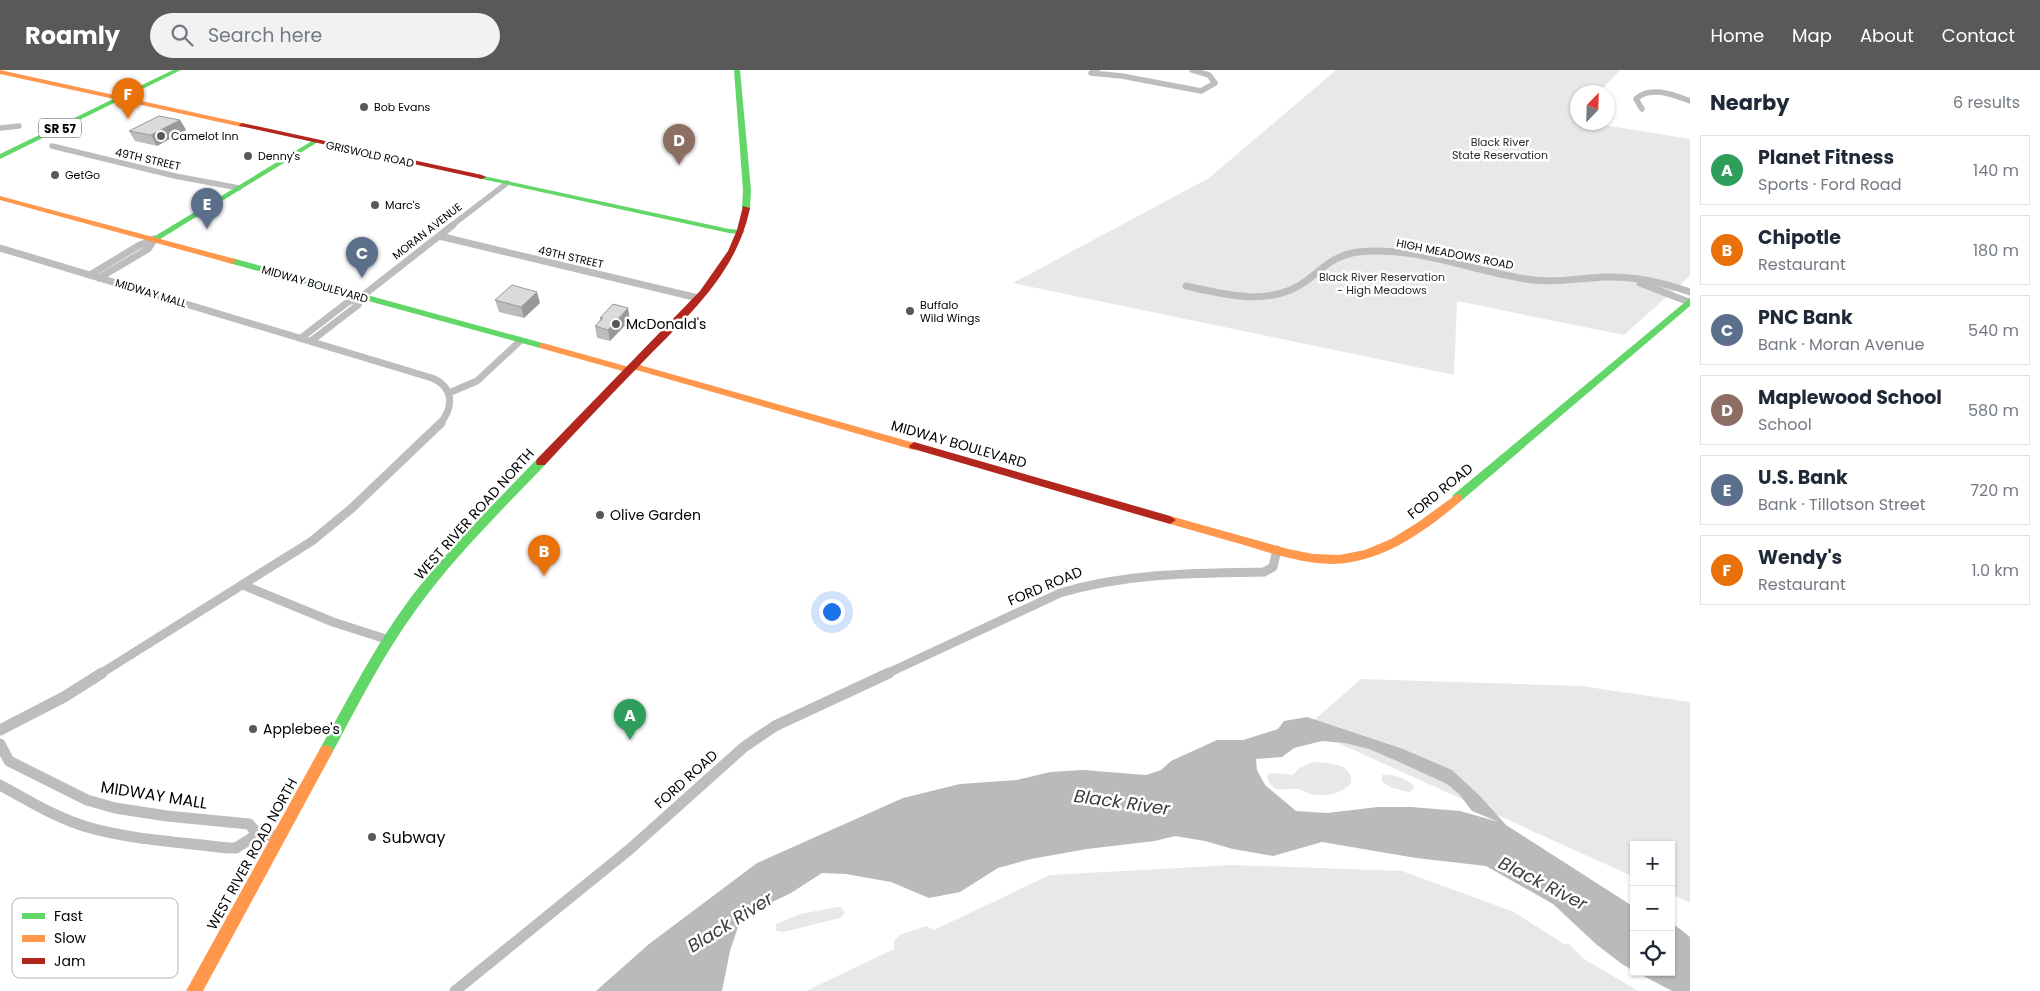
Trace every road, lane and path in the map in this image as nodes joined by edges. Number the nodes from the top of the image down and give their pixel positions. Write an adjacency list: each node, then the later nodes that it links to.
1 (160, 70): 7 (main road, SR 57)
2 (178, 70): 8 (main road, SR 57)
3 (737, 70): 20 (main road, WEST RIVER ROAD NORTH)
4 (1097, 70): 5 (street)
5 (1192, 70)
6 (0, 72): 7 (main road, GRISWOLD ROAD)
7 (107, 96): 8 (main road, GRISWOLD ROAD); 15 (main road, SR 57)
8 (120, 99): 13 (main road, GRISWOLD ROAD); 16 (main road, SR 57)
9 (1690, 101): 10 (street)
10 (1642, 109)
11 (19, 126): 12 (street)
12 (0, 128)
13 (314, 142): 17 (main road, GRISWOLD ROAD); 18 (main road)
14 (52, 146): 18 (street, 49TH STREET)
15 (0, 147)
16 (0, 157)
17 (507, 183): 20 (main road, GRISWOLD ROAD); 21 (street, MORAN AVENUE)
18 (239, 188): 22 (main road)
19 (0, 198): 22 (main road, MIDWAY BOULEVARD)
20 (741, 232): 28 (main road, WEST RIVER ROAD NORTH)
21 (439, 236): 27 (street, MORAN AVENUE); 28 (street, 49TH STREET)
22 (154, 240): 24 (street); 25 (street); 27 (main road, MIDWAY BOULEVARD)
23 (0, 248): 24 (street, MIDWAY MALL)
24 (90, 275): 25 (street, MIDWAY MALL)
25 (100, 278): 30 (street, MIDWAY MALL)
26 (1186, 286): 29 (street, HIGH MEADOWS ROAD)
27 (361, 297): 30 (street, MORAN AVENUE); 31 (street, MORAN AVENUE); 32 (main road, MIDWAY BOULEVARD)
28 (698, 298): 33 (main road, WEST RIVER ROAD NORTH)
29 (1690, 299): 35 (main road, FORD ROAD)
30 (301, 338): 31 (street, MIDWAY MALL)
31 (311, 341): 34 (street)
32 (520, 341): 33 (main road, MIDWAY BOULEVARD); 34 (street)
33 (631, 368): 35 (main road, MIDWAY BOULEVARD); 37 (main road, WEST RIVER ROAD NORTH)
34 (451, 392): 36 (street)
35 (1277, 550): 44 (street, FORD ROAD)
36 (243, 585): 37 (street); 38 (street)
37 (389, 640): 42 (main road, WEST RIVER ROAD NORTH)
38 (0, 730)
39 (0, 744): 41 (street, MIDWAY MALL)
40 (0, 785): 41 (street)
41 (258, 834): 42 (street, MIDWAY MALL)
42 (279, 836): 43 (main road, WEST RIVER ROAD NORTH)
43 (194, 991)
44 (455, 991)

